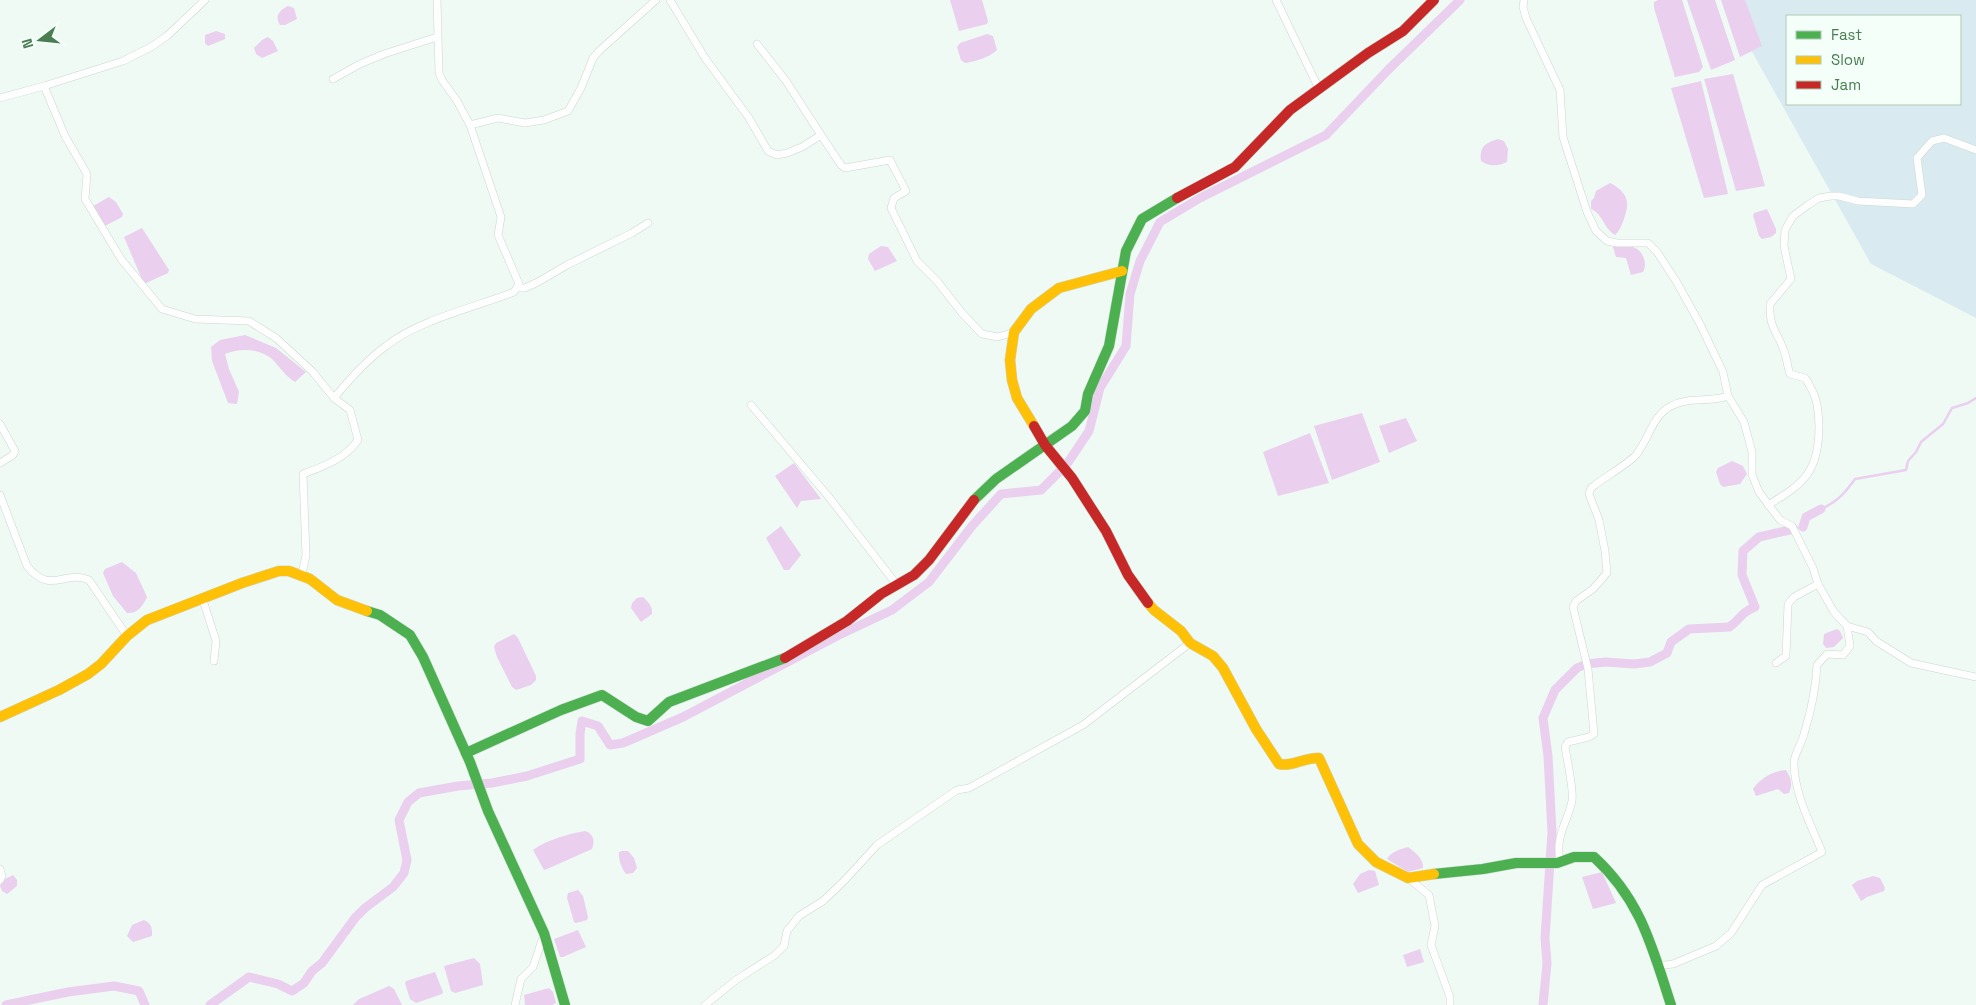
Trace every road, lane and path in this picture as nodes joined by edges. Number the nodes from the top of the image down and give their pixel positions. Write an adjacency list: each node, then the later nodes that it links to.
1 (205, 0): 11 (street)
2 (437, 0): 8 (street)
3 (656, 0): 14 (street)
4 (670, 0): 15 (street)
5 (1276, 0): 12 (street)
6 (1434, 0): 12 (street)
7 (1524, 0): 21 (street)
8 (437, 37): 10 (street); 14 (street)
9 (758, 44): 15 (street)
10 (333, 79)
11 (44, 86): 13 (street); 22 (street)
12 (1319, 89): 18 (street)
13 (0, 98)
14 (470, 125): 19 (street)
15 (821, 134): 20 (street)
16 (1976, 150): 28 (street)
17 (648, 223): 19 (street)
18 (1122, 271): 20 (street); 25 (street)
19 (518, 288): 22 (street)
20 (1014, 332): 25 (street)
21 (1728, 396): 28 (street); 41 (street)
22 (334, 398): 29 (street)
23 (751, 405): 31 (street)
24 (0, 424): 26 (street)
25 (1045, 445): 31 (street); 35 (street)
26 (0, 462)
27 (0, 495): 34 (street)
28 (1768, 505): 30 (street)
29 (302, 574): 32 (street); 40 (street)
30 (1818, 584): 33 (street); 37 (street)
31 (897, 585): 40 (street)
32 (202, 597): 34 (street); 36 (street)
33 (1847, 626): 38 (street); 46 (street)
34 (127, 636): 39 (street)
35 (1190, 643): 43 (street); 49 (street)
36 (214, 661)
37 (1776, 663)
38 (1976, 677)
39 (0, 717)
40 (468, 757): 45 (street)
41 (1560, 861): 43 (street); 46 (street)
42 (0, 869): 44 (street)
43 (1408, 878): 50 (street)
44 (0, 880)
45 (544, 933): 47 (street); 48 (street)
46 (1657, 966): 51 (street)
47 (515, 1005)
48 (565, 1005)
49 (705, 1005)
50 (1450, 1005)
51 (1671, 1005)

